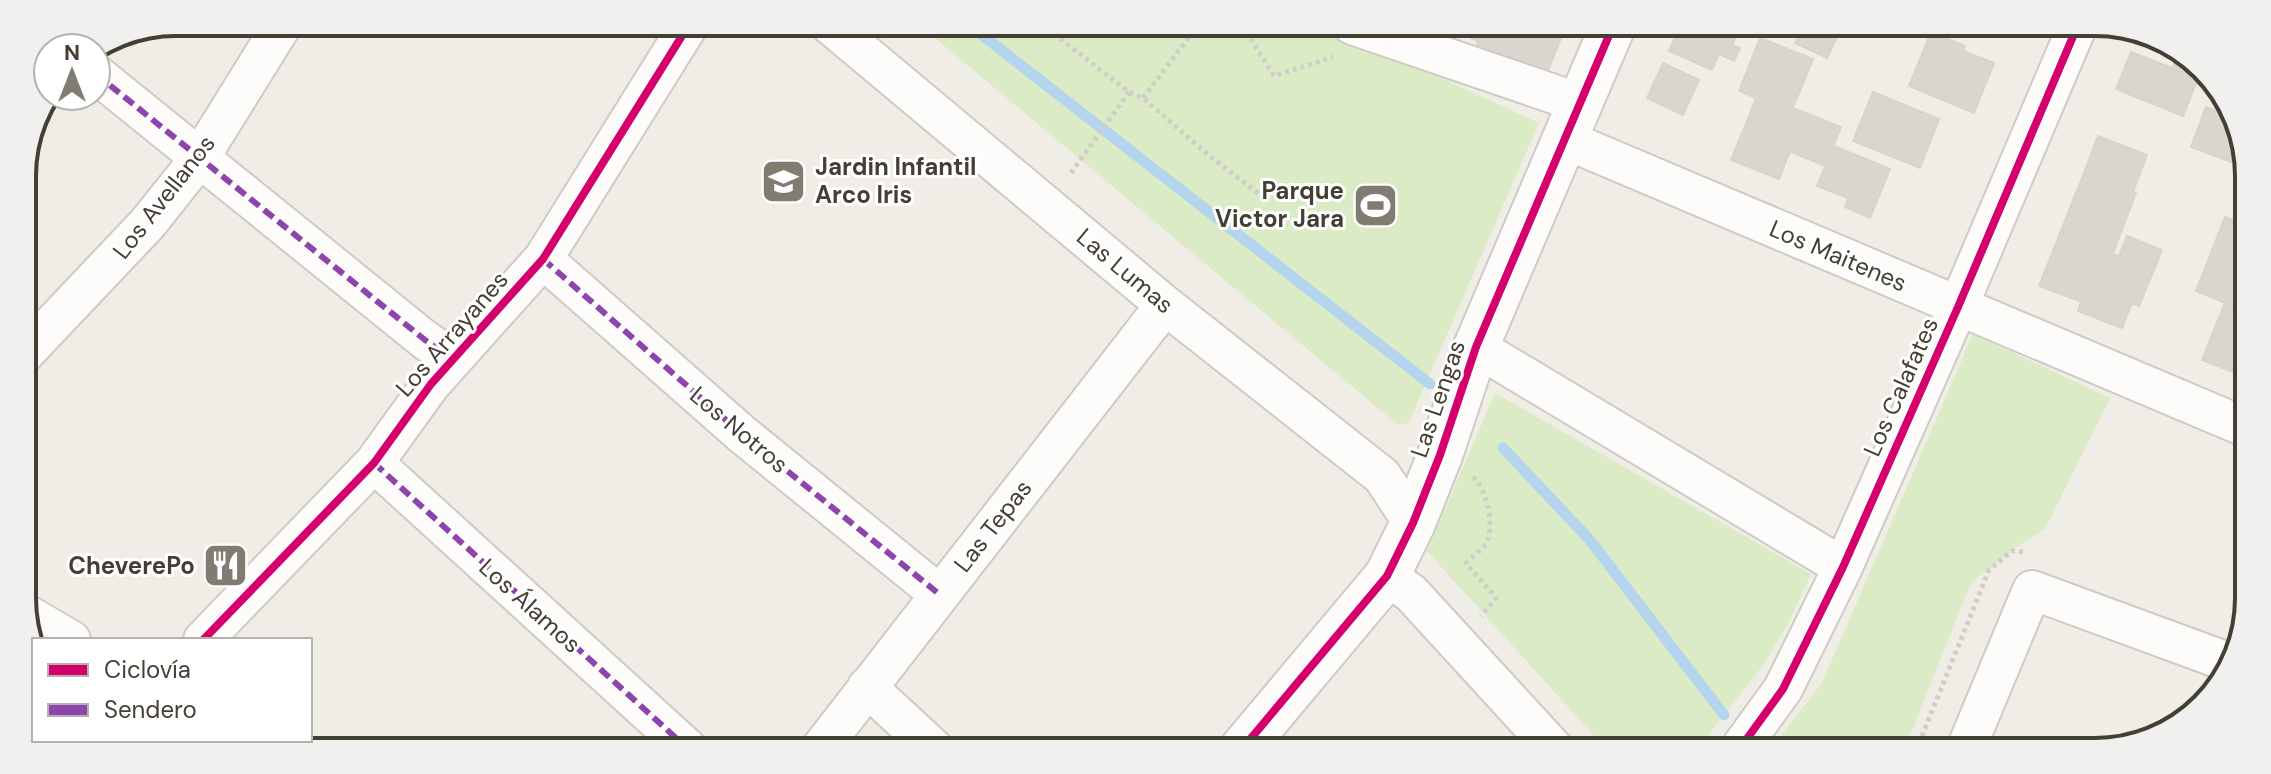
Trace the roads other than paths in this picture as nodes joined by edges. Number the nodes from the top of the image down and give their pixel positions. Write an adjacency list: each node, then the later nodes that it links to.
1 (275, 36): 9 (street, Los Avellanos)
2 (682, 36): 10 (street, Los Arrayanes)
3 (843, 36): 11 (street, Las Lumas)
4 (1609, 36): 8 (street, Las Lengas)
5 (2073, 36): 12 (street, Los Calafates)
6 (1346, 40): 8 (street, Los Maitenes)
7 (112, 86): 9 (street)
8 (1572, 121): 12 (street, Los Maitenes); 14 (street, Las Lengas)
9 (199, 159): 13 (street, Los Avellanos); 15 (street)
10 (543, 259): 15 (street, Los Arrayanes); 21 (street, Los Notros)
11 (1165, 305): 18 (street, Las Lumas); 21 (street, Las Tepas)
12 (1958, 307): 16 (street, Los Maitenes); 19 (street, Los Calafates)
13 (36, 341)
14 (1476, 347): 18 (street, Las Lengas); 19 (street)
15 (453, 359): 17 (street, Los Arrayanes)
16 (2235, 423)
17 (374, 463): 24 (street, Los Arrayanes); 27 (street, Los Álamos)
18 (1413, 523): 20 (street, Las Lengas)
19 (1843, 567): 32 (street, Los Calafates)
20 (1387, 576): 30 (street, Las Lengas); 31 (street)
21 (939, 594): 26 (street, Las Tepas)
22 (38, 621): 23 (street)
23 (68, 638)
24 (205, 638)
25 (2221, 659): 33 (street)
26 (867, 687): 28 (street, Las Tepas); 29 (street)
27 (676, 738)
28 (829, 738)
29 (922, 738)
30 (1251, 738)
31 (1544, 738)
32 (1747, 738)
33 (1970, 738)

